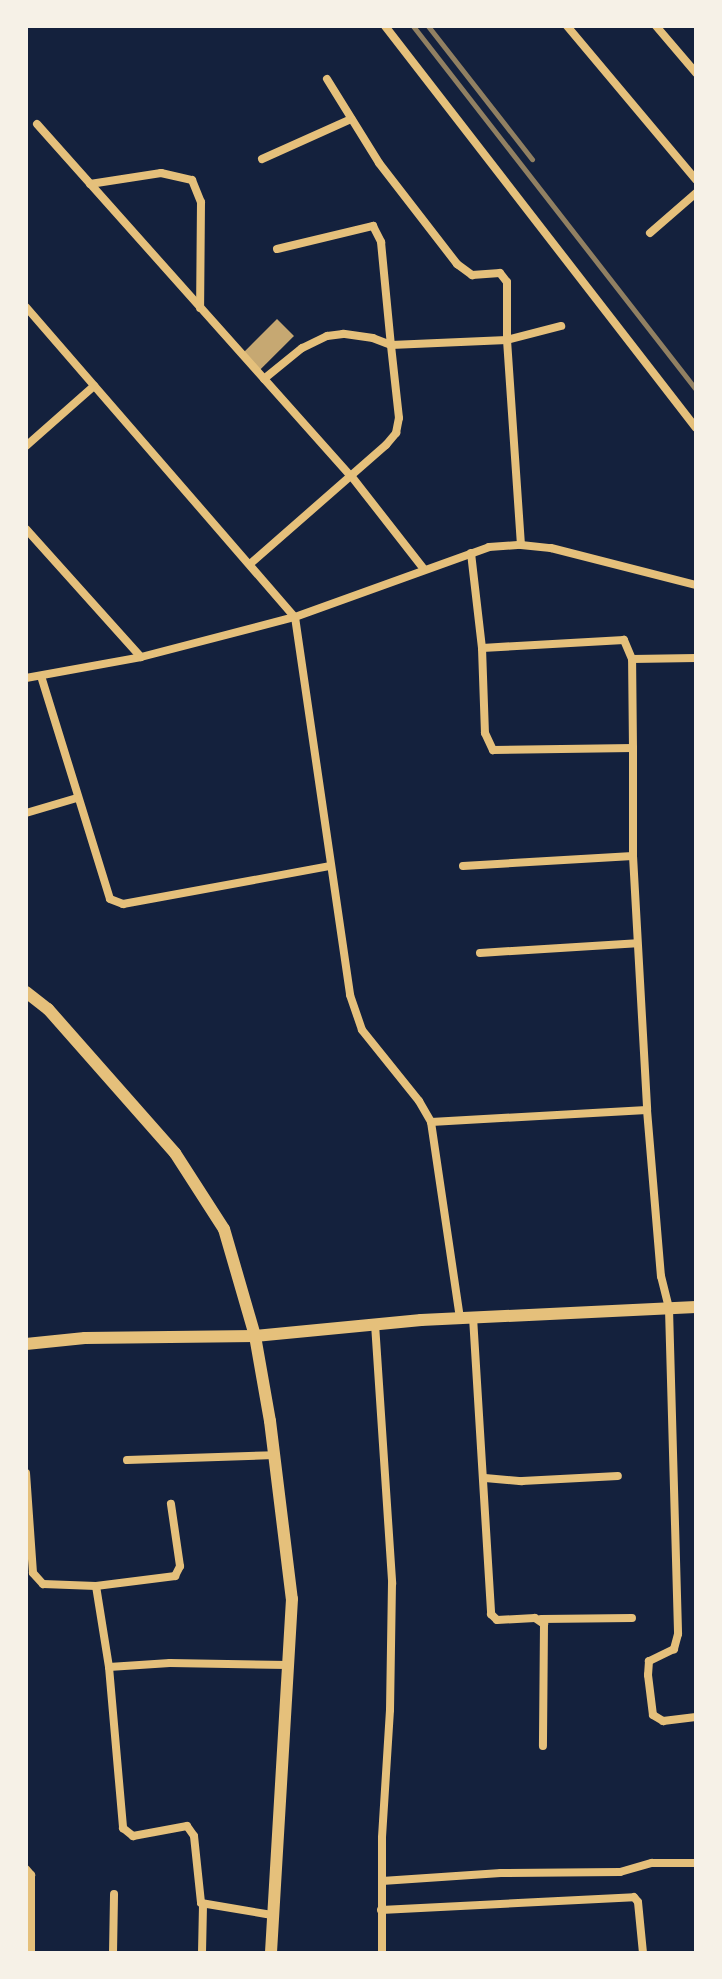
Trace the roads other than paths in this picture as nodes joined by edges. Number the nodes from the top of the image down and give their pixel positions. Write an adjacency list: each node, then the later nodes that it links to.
1 (385, 26): 21 (street)
2 (567, 26): 9 (street)
3 (656, 26): 4 (street)
4 (696, 73)
5 (327, 79): 6 (street)
6 (351, 119): 8 (street); 17 (street)
7 (37, 124): 10 (street)
8 (262, 159)
9 (696, 180)
10 (90, 184): 15 (street); 15 (street)
11 (696, 193): 12 (street)
12 (650, 233)
13 (277, 249): 18 (street)
14 (26, 307): 20 (street)
15 (200, 309): 19 (street)
16 (561, 326): 17 (street)
17 (507, 340): 18 (street); 25 (street)
18 (391, 345): 19 (street); 23 (street)
19 (264, 379): 23 (street)
20 (94, 386): 22 (street); 27 (street)
21 (696, 428)
22 (26, 446)
23 (352, 477): 27 (street); 28 (street)
24 (26, 529): 32 (street)
25 (521, 545): 26 (street); 29 (street)
26 (471, 553): 28 (street); 31 (street)
27 (250, 564): 30 (street)
28 (424, 569): 30 (street)
29 (696, 585)
30 (295, 617): 32 (street); 41 (street)
31 (482, 648): 34 (street); 37 (street)
32 (141, 657): 35 (street)
33 (696, 658): 34 (street)
34 (632, 659): 37 (street)
35 (41, 676): 36 (street); 38 (street)
36 (26, 678)
37 (633, 748): 40 (street)
38 (77, 798): 39 (street); 41 (street)
39 (26, 813)
40 (633, 856): 42 (street); 43 (street)
41 (331, 866): 47 (street)
42 (463, 866)
43 (637, 943): 44 (street); 46 (street)
44 (480, 953)
45 (26, 992): 52 (main road)
46 (647, 1110): 47 (street); 49 (street)
47 (431, 1122): 50 (street)
48 (696, 1307): 49 (main road)
49 (669, 1309): 50 (main road); 65 (street)
50 (467, 1318): 51 (main road); 58 (street)
51 (375, 1324): 52 (main road); 69 (street)
52 (255, 1336): 53 (main road); 54 (main road)
53 (26, 1344)
54 (274, 1455): 55 (street); 63 (main road)
55 (127, 1460)
56 (26, 1473): 60 (street)
57 (618, 1476): 58 (street)
58 (485, 1478): 62 (street)
59 (171, 1504): 60 (street)
60 (96, 1586): 64 (street)
61 (632, 1618): 62 (street)
62 (541, 1619): 66 (street)
63 (288, 1665): 64 (street); 73 (main road)
64 (109, 1667): 71 (street)
65 (696, 1717)
66 (543, 1746)
67 (696, 1863): 69 (street)
68 (26, 1869): 74 (street)
69 (382, 1881): 72 (street)
70 (114, 1894): 75 (street)
71 (203, 1905): 73 (street); 76 (street)
72 (381, 1910): 78 (street); 79 (street)
73 (272, 1915): 77 (main road)
74 (31, 1953)
75 (113, 1953)
76 (202, 1953)
77 (271, 1953)
78 (382, 1953)
79 (643, 1953)

